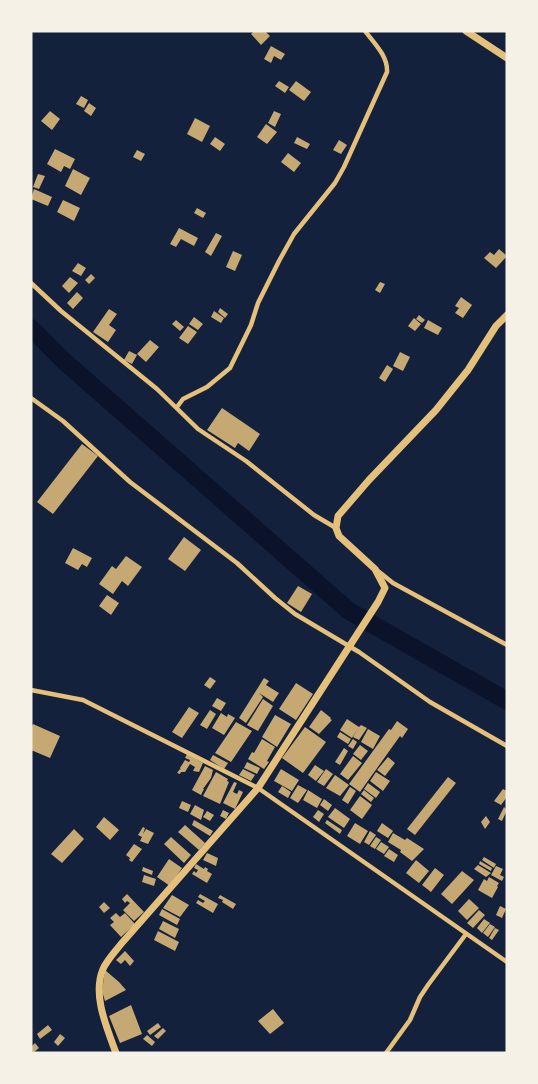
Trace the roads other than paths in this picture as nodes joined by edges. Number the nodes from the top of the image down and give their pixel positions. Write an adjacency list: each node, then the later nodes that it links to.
1 (365, 31): 7 (street)
2 (466, 31): 3 (main road)
3 (507, 58)
4 (31, 283): 7 (street)
5 (507, 316): 8 (main road)
6 (31, 398): 11 (street)
7 (177, 407): 8 (street)
8 (336, 528): 9 (main road)
9 (375, 569): 10 (street); 11 (main road)
10 (507, 645)
11 (349, 646): 13 (street); 14 (main road)
12 (31, 690): 14 (street)
13 (507, 746)
14 (258, 788): 15 (street); 17 (main road)
15 (466, 934): 16 (street); 18 (street)
16 (507, 962)
17 (116, 1053)
18 (386, 1053)

